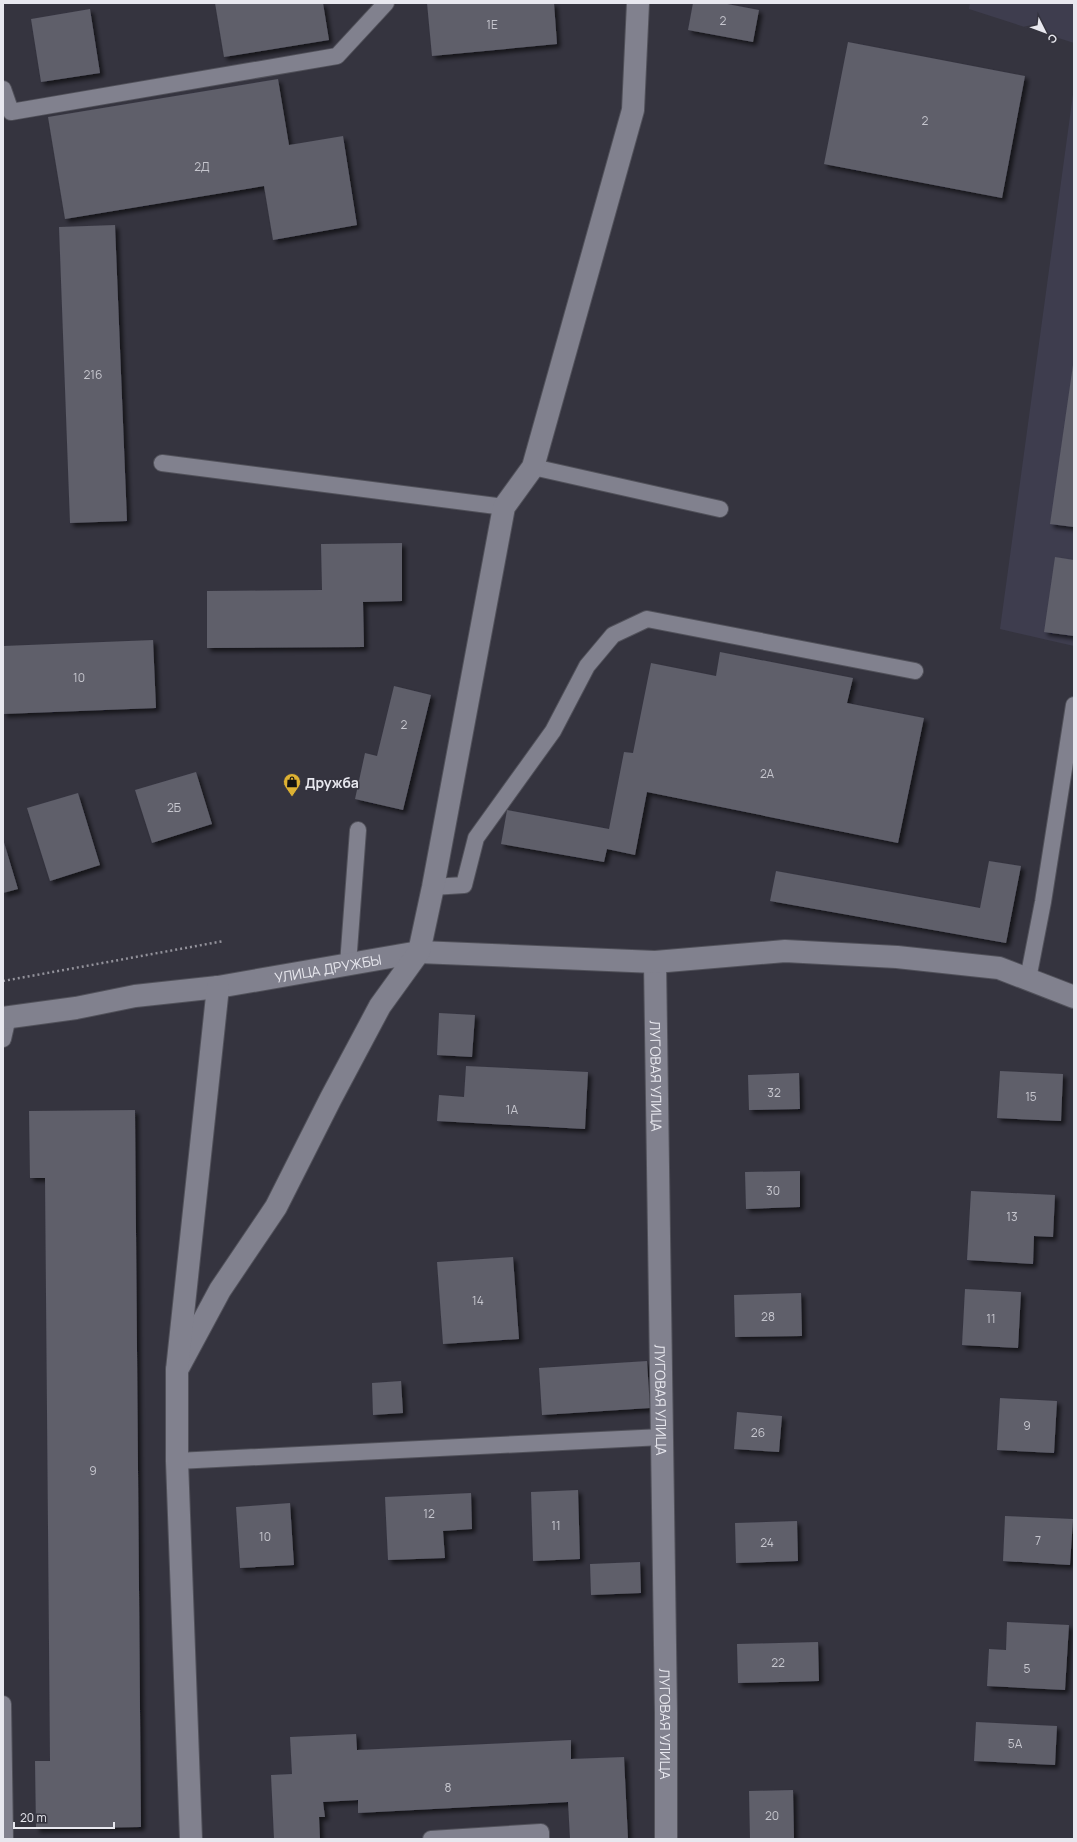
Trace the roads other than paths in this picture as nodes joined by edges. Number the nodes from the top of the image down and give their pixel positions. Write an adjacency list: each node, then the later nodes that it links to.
1 (386, 3): 3 (lane)
2 (638, 3): 5 (street)
3 (3, 89)
4 (162, 463): 6 (lane)
5 (533, 467): 6 (street); 7 (lane)
6 (504, 507): 11 (street)
7 (720, 509)
8 (915, 671): 11 (lane)
9 (1074, 706): 15 (lane)
10 (358, 830): 14 (lane)
11 (433, 888): 12 (street)
12 (420, 952): 13 (street, УЛИЦА ДРУЖБЫ); 14 (street, УЛИЦА ДРУЖБЫ); 20 (street)
13 (655, 962): 15 (street, УЛИЦА ДРУЖБЫ); 21 (street, ЛУГОВАЯ УЛИЦА)
14 (348, 964): 16 (street, УЛИЦА ДРУЖБЫ)
15 (1028, 979): 17 (street, УЛИЦА ДРУЖБЫ)
16 (218, 987): 18 (street, УЛИЦА ДРУЖБЫ); 20 (street)
17 (1074, 997)
18 (6, 1017): 19 (lane)
19 (3, 1039)
20 (177, 1370): 22 (street)
21 (662, 1438): 22 (lane); 28 (street, ЛУГОВАЯ УЛИЦА)
22 (177, 1461): 25 (street)
23 (3, 1704): 24 (lane)
24 (6, 1839)
25 (191, 1839)
26 (431, 1839): 27 (lane)
27 (541, 1839)
28 (666, 1839)

